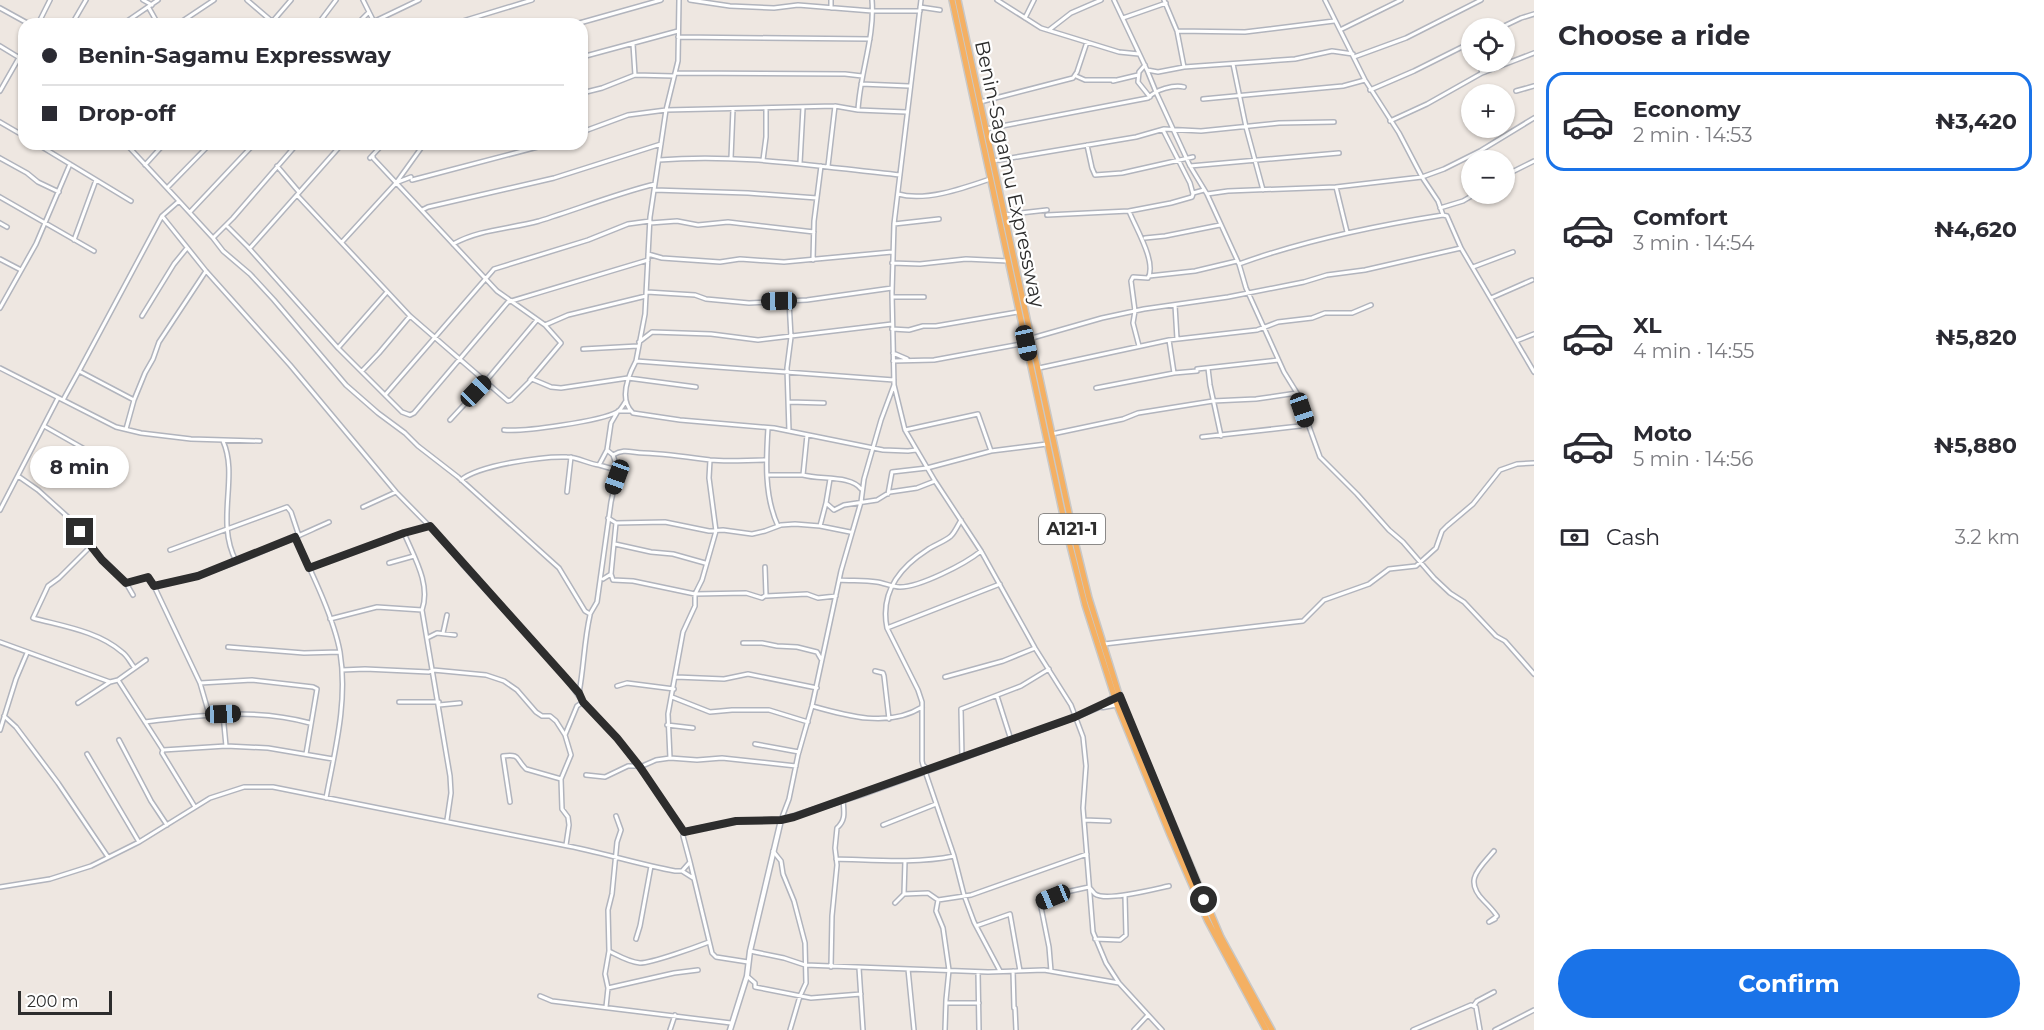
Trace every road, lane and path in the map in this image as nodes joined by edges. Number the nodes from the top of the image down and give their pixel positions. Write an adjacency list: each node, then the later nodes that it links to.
1 (50, 0): 39 (street)
2 (86, 0): 40 (street)
3 (143, 0): 30 (street)
4 (158, 0): 30 (street)
5 (214, 0): 43 (street)
6 (248, 0): 44 (street)
7 (291, 0): 45 (street)
8 (336, 0): 46 (street)
9 (363, 0): 36 (street)
10 (419, 0): 49 (street)
11 (532, 0): 50 (street)
12 (661, 0): 53 (street)
13 (679, 0): 58 (street)
14 (690, 0): 29 (street)
15 (798, 0): 29 (street)
16 (831, 0): 32 (street)
17 (872, 0): 35 (street)
18 (921, 0): 33 (street)
19 (952, 0): 149 (highway, A121-1)
20 (958, 0): 95 (highway, Benin-Sagamu Expressway / A121-1)
21 (997, 0): 51 (street)
22 (1034, 0): 51 (street)
23 (1101, 0): 56 (street)
24 (1114, 0): 52 (street)
25 (1325, 0): 54 (street)
26 (1401, 0): 57 (street)
27 (1481, 0): 69 (street)
28 (1166, 1): 52 (street); 59 (street)
29 (798, 5): 32 (street)
30 (150, 6): 41 (street); 42 (street)
31 (0, 8): 38 (street)
32 (831, 8): 35 (street)
33 (920, 9): 34 (street); 35 (street); 85 (street)
34 (940, 10)
35 (872, 11): 61 (street)
36 (369, 12): 47 (street); 48 (street)
37 (1534, 14): 55 (street)
38 (18, 18)
39 (41, 18)
40 (76, 18)
41 (132, 18)
42 (155, 18)
43 (187, 18)
44 (268, 18)
45 (278, 18)
46 (322, 18)
47 (363, 18)
48 (372, 18)
49 (384, 18)
50 (473, 18)
51 (1025, 18): 56 (street)
52 (1122, 18): 67 (street)
53 (588, 21)
54 (1334, 21): 57 (street); 59 (street)
55 (1515, 21)
56 (1049, 30): 62 (street)
57 (1340, 30): 69 (street)
58 (678, 32): 60 (street); 63 (street)
59 (1177, 32): 73 (street)
60 (678, 38): 61 (street); 77 (street)
61 (870, 39): 79 (street)
62 (1087, 42): 67 (street); 80 (street)
63 (633, 44): 68 (street); 76 (street)
64 (0, 46): 70 (street)
65 (1461, 48): 88 (street)
66 (1534, 52): 75 (street)
67 (1140, 54): 72 (street)
68 (588, 55)
69 (1353, 55): 71 (street); 82 (street)
70 (18, 57): 89 (street)
71 (1233, 64): 73 (street); 93 (street)
72 (1145, 65): 74 (street); 78 (street)
73 (1184, 67): 74 (street)
74 (1148, 70): 92 (street)
75 (1482, 73): 104 (street)
76 (635, 75): 77 (street); 91 (street)
77 (674, 75): 79 (street); 100 (street)
78 (1138, 75): 81 (street); 92 (street)
79 (862, 76): 84 (street)
80 (1075, 76): 81 (street); 95 (street)
81 (1115, 80): 83 (street)
82 (1365, 80): 88 (street); 93 (street)
83 (1108, 82)
84 (861, 84): 85 (street); 101 (street)
85 (909, 86): 102 (street)
86 (1534, 86): 90 (street)
87 (1184, 87): 92 (street)
88 (1370, 90): 104 (street)
89 (0, 91)
90 (1516, 91)
91 (588, 92)
92 (1151, 94): 107 (street); 109 (street)
93 (1239, 95): 94 (street); 108 (street)
94 (1203, 99)
95 (980, 102): 109 (highway, Benin-Sagamu Expressway / A121-1)
96 (835, 106): 98 (street); 101 (street); 143 (street)
97 (766, 108): 98 (street); 99 (street); 133 (street)
98 (803, 108): 138 (street)
99 (733, 109): 100 (street); 130 (street)
100 (666, 110): 110 (street); 115 (street)
101 (858, 110): 102 (street)
102 (906, 112): 147 (street)
103 (1534, 118): 148 (street)
104 (1390, 121): 148 (street)
105 (0, 122): 112 (street)
106 (1334, 122): 108 (street)
107 (1173, 128): 108 (street); 111 (street); 113 (street)
108 (1246, 128): 136 (street)
109 (986, 129): 135 (highway, Benin-Sagamu Expressway / A121-1)
110 (588, 130)
111 (1163, 130): 114 (street); 116 (street)
112 (18, 132)
113 (1179, 142): 114 (street); 131 (street)
114 (1171, 143): 134 (street)
115 (661, 144): 132 (street); 168 (street)
116 (1087, 145): 128 (street); 135 (street)
117 (47, 150): 139 (street)
118 (131, 150): 140 (street)
119 (158, 150): 140 (street)
120 (204, 150): 154 (street)
121 (248, 150): 170 (street)
122 (292, 150): 141 (street)
123 (337, 150): 159 (street)
124 (378, 150): 151 (street)
125 (420, 150): 151 (street)
126 (526, 150): 151 (street)
127 (1339, 153): 136 (street)
128 (1193, 157): 134 (street); 145 (street)
129 (0, 158): 157 (street)
130 (731, 158): 132 (street); 133 (street)
131 (1187, 158): 134 (street); 144 (street)
132 (659, 160): 152 (street)
133 (763, 160): 138 (street)
134 (1179, 160): 160 (street)
135 (993, 161): 171 (highway, Benin-Sagamu Expressway / A121-1)
136 (1256, 161): 144 (street); 156 (street)
137 (1534, 161): 146 (street)
138 (800, 163): 142 (street)
139 (70, 164): 150 (street); 157 (street)
140 (144, 165): 154 (street)
141 (278, 166): 159 (street); 179 (street)
142 (821, 166): 143 (street); 163 (street)
143 (828, 166): 147 (street)
144 (1190, 166): 158 (street)
145 (1136, 171)
146 (1515, 171)
147 (900, 175): 161 (street)
148 (1422, 177): 153 (street); 167 (street)
149 (990, 179): 161 (street); 199 (highway, A121-1)
150 (96, 180): 164 (street); 186 (street)
151 (396, 183): 168 (street); 187 (street)
152 (655, 184): 155 (street); 188 (street)
153 (1336, 187): 156 (street); 183 (street)
154 (167, 188): 165 (street)
155 (654, 190): 163 (street); 175 (street)
156 (1263, 190): 158 (street)
157 (59, 192): 176 (street)
158 (1205, 192): 160 (street); 180 (street)
159 (298, 193): 187 (street); 191 (street)
160 (1193, 193): 169 (street)
161 (898, 194): 178 (street)
162 (0, 197): 176 (street)
163 (817, 198): 182 (street)
164 (131, 201)
165 (179, 201): 170 (street); 173 (street)
166 (1461, 202): 167 (street)
167 (1440, 208): 172 (street)
168 (422, 210): 188 (street)
169 (1129, 211): 171 (street); 205 (street)
170 (190, 212): 184 (street)
171 (1004, 215): 235 (highway, Benin-Sagamu Expressway / A121-1)
172 (1443, 215): 183 (street); 190 (street)
173 (162, 216): 189 (street); 251 (street)
174 (939, 219): 178 (street)
175 (650, 222): 182 (street); 195 (street); 206 (street)
176 (45, 223): 186 (street); 203 (street)
177 (0, 224): 181 (street)
178 (894, 224): 193 (street)
179 (226, 225): 184 (street); 191 (street)
180 (1220, 225): 185 (street); 201 (street)
181 (7, 227)
182 (814, 232): 198 (street)
183 (1347, 232): 201 (street)
184 (213, 238): 306 (street)
185 (1145, 238)
186 (74, 241): 192 (street)
187 (342, 242): 209 (street)
188 (453, 244): 206 (street)
189 (187, 248): 204 (street); 223 (street)
190 (1461, 248): 202 (street); 210 (street)
191 (249, 249): 240 (street)
192 (94, 250)
193 (892, 252): 198 (street); 200 (street)
194 (1513, 252): 202 (street)
195 (648, 254): 197 (street); 198 (street)
196 (0, 259): 203 (street)
197 (648, 260): 211 (street); 215 (street)
198 (813, 260)
199 (1008, 261): 200 (street); 220 (highway, A121-1)
200 (892, 263): 208 (street)
201 (1239, 264): 205 (street); 210 (street)
202 (1473, 267): 214 (street)
203 (21, 270): 219 (street)
204 (206, 272): 266 (street); 310 (street)
205 (1149, 276): 221 (street)
206 (486, 277): 215 (street); 233 (street)
207 (1532, 280): 214 (street)
208 (892, 288): 212 (street); 216 (street)
209 (387, 292): 222 (street); 240 (street)
210 (1248, 292): 217 (street); 228 (street)
211 (646, 294): 216 (street); 226 (street); 227 (street)
212 (892, 297): 213 (street); 225 (street)
213 (924, 297)
214 (1491, 298): 237 (street)
215 (510, 300): 224 (street); 243 (street)
216 (789, 301): 232 (street)
217 (1175, 304): 221 (street); 234 (street)
218 (1371, 305): 228 (street)
219 (0, 308)
220 (1020, 311): 229 (street); 235 (highway, A121-1)
221 (1135, 311): 235 (street); 239 (street)
222 (410, 315): 233 (street); 252 (street)
223 (142, 316)
224 (537, 320): 226 (street); 258 (street)
225 (892, 324): 229 (street); 232 (street)
226 (545, 325): 257 (street)
227 (642, 327): 230 (street); 238 (street)
228 (1265, 328): 234 (street); 245 (street)
229 (892, 329): 242 (street)
230 (652, 332): 232 (street); 238 (street)
231 (1534, 334): 237 (street)
232 (791, 337): 254 (street)
233 (436, 338): 243 (street); 263 (street)
234 (1177, 339): 236 (street)
235 (1028, 340): 244 (street); 249 (highway, Benin-Sagamu Expressway / A121-1); 289 (highway, A121-1)
236 (1169, 340): 239 (street); 255 (street)
237 (1516, 341): 253 (street)
238 (638, 344): 241 (street); 246 (street)
239 (1139, 346): 249 (street)
240 (338, 348): 252 (street)
241 (583, 349)
242 (893, 353): 244 (street); 247 (street)
243 (461, 360): 258 (street); 263 (street)
244 (909, 360): 247 (street)
245 (1278, 360): 250 (street); 262 (street)
246 (636, 361): 254 (street); 256 (street)
247 (893, 362): 259 (street)
248 (0, 368): 264 (street)
249 (1037, 368): 283 (highway, Benin-Sagamu Expressway / A121-1)
250 (1208, 368): 255 (street); 268 (street)
251 (79, 371): 265 (street); 266 (street)
252 (362, 371): 263 (street)
253 (1534, 372)
254 (788, 373): 259 (street); 270 (street)
255 (1173, 373): 261 (street)
256 (628, 378): 257 (street); 260 (street); 269 (street)
257 (530, 380): 267 (street)
258 (486, 381): 267 (street); 275 (street)
259 (894, 383): 281 (street); 290 (street)
260 (696, 387)
261 (1096, 388)
262 (1297, 393): 268 (street); 276 (street)
263 (385, 395)
264 (58, 398): 265 (street); 277 (street)
265 (63, 400): 279 (street)
266 (134, 400): 279 (street)
267 (511, 400): 272 (street)
268 (1213, 401): 283 (street); 285 (street)
269 (626, 402): 273 (street); 274 (street)
270 (789, 402): 271 (street); 282 (street)
271 (824, 403)
272 (506, 405)
273 (618, 411): 274 (street); 280 (street); 291 (street)
274 (630, 411): 278 (street)
275 (450, 420)
276 (1306, 422): 285 (street); 335 (street)
277 (44, 426): 298 (street); 305 (street)
278 (768, 428): 282 (street); 297 (street)
279 (126, 429): 287 (street)
280 (504, 430)
281 (905, 430): 292 (street); 293 (street)
282 (789, 431): 284 (street)
283 (1052, 434): 361 (highway, Benin-Sagamu Expressway / A121-1)
284 (807, 435): 290 (street); 304 (street)
285 (1221, 436): 286 (street)
286 (1202, 437)
287 (223, 441): 288 (street); 324 (street)
288 (260, 441)
289 (1048, 444): 293 (street); 385 (highway, A121-1)
290 (873, 447): 292 (street); 309 (street)
291 (607, 450): 294 (street); 300 (street)
292 (916, 450): 301 (street)
293 (991, 451): 301 (street)
294 (613, 454): 296 (street); 317 (street)
295 (571, 458): 300 (street); 306 (street); 311 (street)
296 (710, 460): 297 (street); 325 (street)
297 (766, 460): 303 (street)
298 (115, 463)
299 (1534, 463): 335 (street)
300 (598, 465): 302 (street)
301 (927, 468): 308 (street); 312 (street)
302 (614, 469)
303 (768, 475): 304 (street); 322 (street)
304 (803, 475): 307 (street)
305 (18, 476): 316 (street); 330 (street)
306 (461, 480): 352 (street)
307 (830, 480): 309 (street); 314 (street)
308 (934, 481): 312 (street); 318 (street)
309 (861, 489): 313 (street)
310 (396, 492): 315 (street); 321 (street)
311 (567, 492)
312 (888, 494): 313 (street)
313 (861, 502): 314 (street); 326 (street)
314 (826, 503): 323 (street)
315 (363, 507)
316 (0, 510)
317 (608, 518): 320 (street); 352 (street)
318 (961, 520): 332 (street); 345 (street)
319 (329, 522): 328 (street)
320 (616, 524): 325 (street); 329 (street)
321 (430, 526): 327 (street); 382 (street)
322 (778, 526): 323 (street); 325 (street)
323 (820, 526): 326 (street)
324 (227, 529): 328 (street); 331 (street); 334 (street)
325 (716, 531): 336 (street)
326 (851, 532): 342 (street)
327 (404, 533): 333 (street); 339 (street)
328 (297, 536): 334 (street); 339 (street)
329 (615, 544): 336 (street); 340 (street)
330 (91, 546): 343 (street); 368 (street)
331 (170, 550)
332 (981, 551): 344 (street); 345 (street)
333 (414, 556): 337 (street); 351 (street)
334 (236, 561): 346 (street)
335 (1421, 562): 361 (street); 373 (street)
336 (705, 563): 347 (street)
337 (389, 564)
338 (765, 567): 349 (street)
339 (309, 568): 354 (street)
340 (611, 574): 341 (street); 347 (street)
341 (603, 579)
342 (839, 580): 345 (street); 350 (street)
343 (126, 583): 346 (street); 348 (street)
344 (1000, 584): 355 (street); 363 (street)
345 (891, 585): 355 (street)
346 (154, 586): 378 (street)
347 (695, 594): 349 (street); 374 (street)
348 (133, 595)
349 (766, 596): 350 (street)
350 (836, 596): 367 (street)
351 (422, 610): 354 (street); 358 (street)
352 (590, 614): 382 (street)
353 (447, 615): 356 (street)
354 (329, 620): 364 (street)
355 (887, 628): 393 (street)
356 (442, 633): 357 (street); 358 (street)
357 (455, 635)
358 (427, 638): 371 (street)
359 (0, 642): 365 (street)
360 (743, 643): 367 (street)
361 (1104, 644): 385 (highway, Benin-Sagamu Expressway / A121-1)
362 (228, 647): 364 (street)
363 (1035, 648): 369 (street); 375 (street)
364 (340, 652): 370 (street)
365 (27, 653): 377 (street); 397 (street)
366 (146, 660): 368 (street)
367 (822, 661): 380 (street)
368 (134, 667): 376 (street)
369 (1049, 669): 383 (street); 398 (street)
370 (342, 670): 371 (street); 417 (street)
371 (433, 670): 389 (street); 406 (street)
372 (875, 671): 399 (street)
373 (1534, 674)
374 (676, 677): 380 (street); 381 (street)
375 (945, 677)
376 (118, 680): 377 (street); 400 (street)
377 (110, 682): 388 (street)
378 (200, 683): 395 (street); 402 (street)
379 (617, 686): 381 (street)
380 (817, 688): 392 (street)
381 (674, 689): 384 (street)
382 (579, 693): 387 (street)
383 (997, 696): 408 (street); 416 (street)
384 (672, 697): 401 (street); 403 (street)
385 (1117, 697): 391 (highway, A121-1); 394 (street)
386 (399, 702): 389 (street)
387 (583, 702): 406 (street); 419 (street)
388 (78, 703)
389 (439, 703): 390 (street); 429 (street)
390 (460, 703)
391 (1120, 704): 394 (street); 505 (highway, A121-1); 506 (highway, A121-1)
392 (812, 706): 399 (street); 401 (street)
393 (922, 707): 399 (street); 420 (street)
394 (1099, 707): 398 (street)
395 (209, 714): 396 (street); 400 (street)
396 (223, 714): 402 (street); 410 (street)
397 (4, 716): 405 (street); 442 (street)
398 (1075, 717): 408 (street); 431 (street)
399 (889, 719)
400 (145, 722): 411 (street)
401 (808, 722): 412 (street)
402 (310, 723): 414 (street)
403 (667, 725): 404 (street); 415 (street)
404 (693, 728)
405 (0, 730)
406 (565, 735): 422 (street)
407 (119, 740): 433 (street)
408 (1011, 740): 416 (street)
409 (755, 744): 412 (street)
410 (226, 746): 411 (street); 414 (street)
411 (163, 750): 427 (street)
412 (799, 752): 418 (street)
413 (87, 754): 436 (street)
414 (306, 754): 417 (street)
415 (670, 758): 418 (street); 419 (street)
416 (962, 758): 420 (street)
417 (333, 759): 423 (street)
418 (795, 766): 430 (street)
419 (639, 767): 421 (street); 435 (street)
420 (927, 771): 424 (street); 426 (street)
421 (586, 775)
422 (561, 779): 425 (street); 437 (street)
423 (326, 798): 427 (street); 429 (street)
424 (843, 800): 430 (street); 445 (street)
425 (510, 802)
426 (936, 804): 434 (street); 441 (street)
427 (195, 808): 433 (street)
428 (616, 816): 444 (street)
429 (447, 820): 437 (street)
430 (781, 820): 435 (street); 438 (street)
431 (1084, 820): 432 (street); 440 (street)
432 (1109, 821)
433 (167, 825): 436 (street)
434 (883, 825)
435 (684, 832): 447 (street)
436 (139, 842): 442 (street)
437 (566, 845): 444 (street)
438 (773, 851): 465 (street); 467 (street)
439 (1494, 851): 459 (street)
440 (1087, 854): 452 (street); 455 (street)
441 (954, 856): 446 (street); 455 (street)
442 (108, 857): 451 (street)
443 (841, 857): 446 (street)
444 (616, 858): 448 (street); 464 (street)
445 (836, 858): 446 (street); 469 (street)
446 (905, 860): 454 (street)
447 (690, 862): 449 (street); 450 (street)
448 (651, 866): 449 (street); 461 (street)
449 (682, 871): 450 (street)
450 (693, 878): 463 (street)
451 (0, 886)
452 (1089, 886): 456 (street); 462 (street); 477 (street)
453 (1169, 886): 456 (street)
454 (904, 894): 457 (street); 458 (street)
455 (964, 895): 457 (street); 460 (street)
456 (1125, 896): 462 (street)
457 (938, 900): 473 (street)
458 (895, 903)
459 (1495, 919)
460 (976, 926): 474 (street); 475 (street)
461 (636, 939)
462 (1095, 939): 481 (street)
463 (709, 942): 464 (street); 466 (street)
464 (609, 951): 482 (street)
465 (750, 951): 466 (street); 467 (street)
466 (748, 962): 480 (street)
467 (805, 965): 468 (street); 479 (street)
468 (813, 966): 469 (street); 479 (street)
469 (831, 967): 470 (street)
470 (859, 968): 471 (street); 484 (street)
471 (908, 968): 473 (street); 499 (street)
472 (698, 970): 482 (street)
473 (949, 970): 478 (street); 487 (street)
474 (1020, 970): 476 (street); 477 (street)
475 (1000, 971): 476 (street); 478 (street)
476 (1012, 971): 502 (street)
477 (1051, 971): 481 (street)
478 (978, 972): 488 (street)
479 (807, 973): 486 (street)
480 (747, 976): 486 (street); 494 (street)
481 (1119, 983): 493 (street)
482 (608, 988): 490 (street)
483 (1494, 992): 489 (street)
484 (861, 994): 486 (street); 498 (street)
485 (540, 996): 490 (street)
486 (800, 996): 497 (street)
487 (946, 1003): 488 (street); 500 (street)
488 (979, 1003): 501 (street)
489 (1474, 1005): 507 (street); 508 (street)
490 (606, 1007): 492 (street)
491 (1534, 1010): 509 (street)
492 (675, 1015): 494 (street); 495 (street)
493 (1148, 1015): 503 (street); 504 (street)
494 (731, 1023): 496 (street)
495 (670, 1030)
496 (730, 1030)
497 (790, 1030)
498 (863, 1030)
499 (914, 1030)
500 (945, 1030)
501 (979, 1030)
502 (1016, 1030)
503 (1134, 1030)
504 (1162, 1030)
505 (1266, 1030)
506 (1272, 1030)
507 (1413, 1030)
508 (1480, 1030)
509 (1495, 1030)

